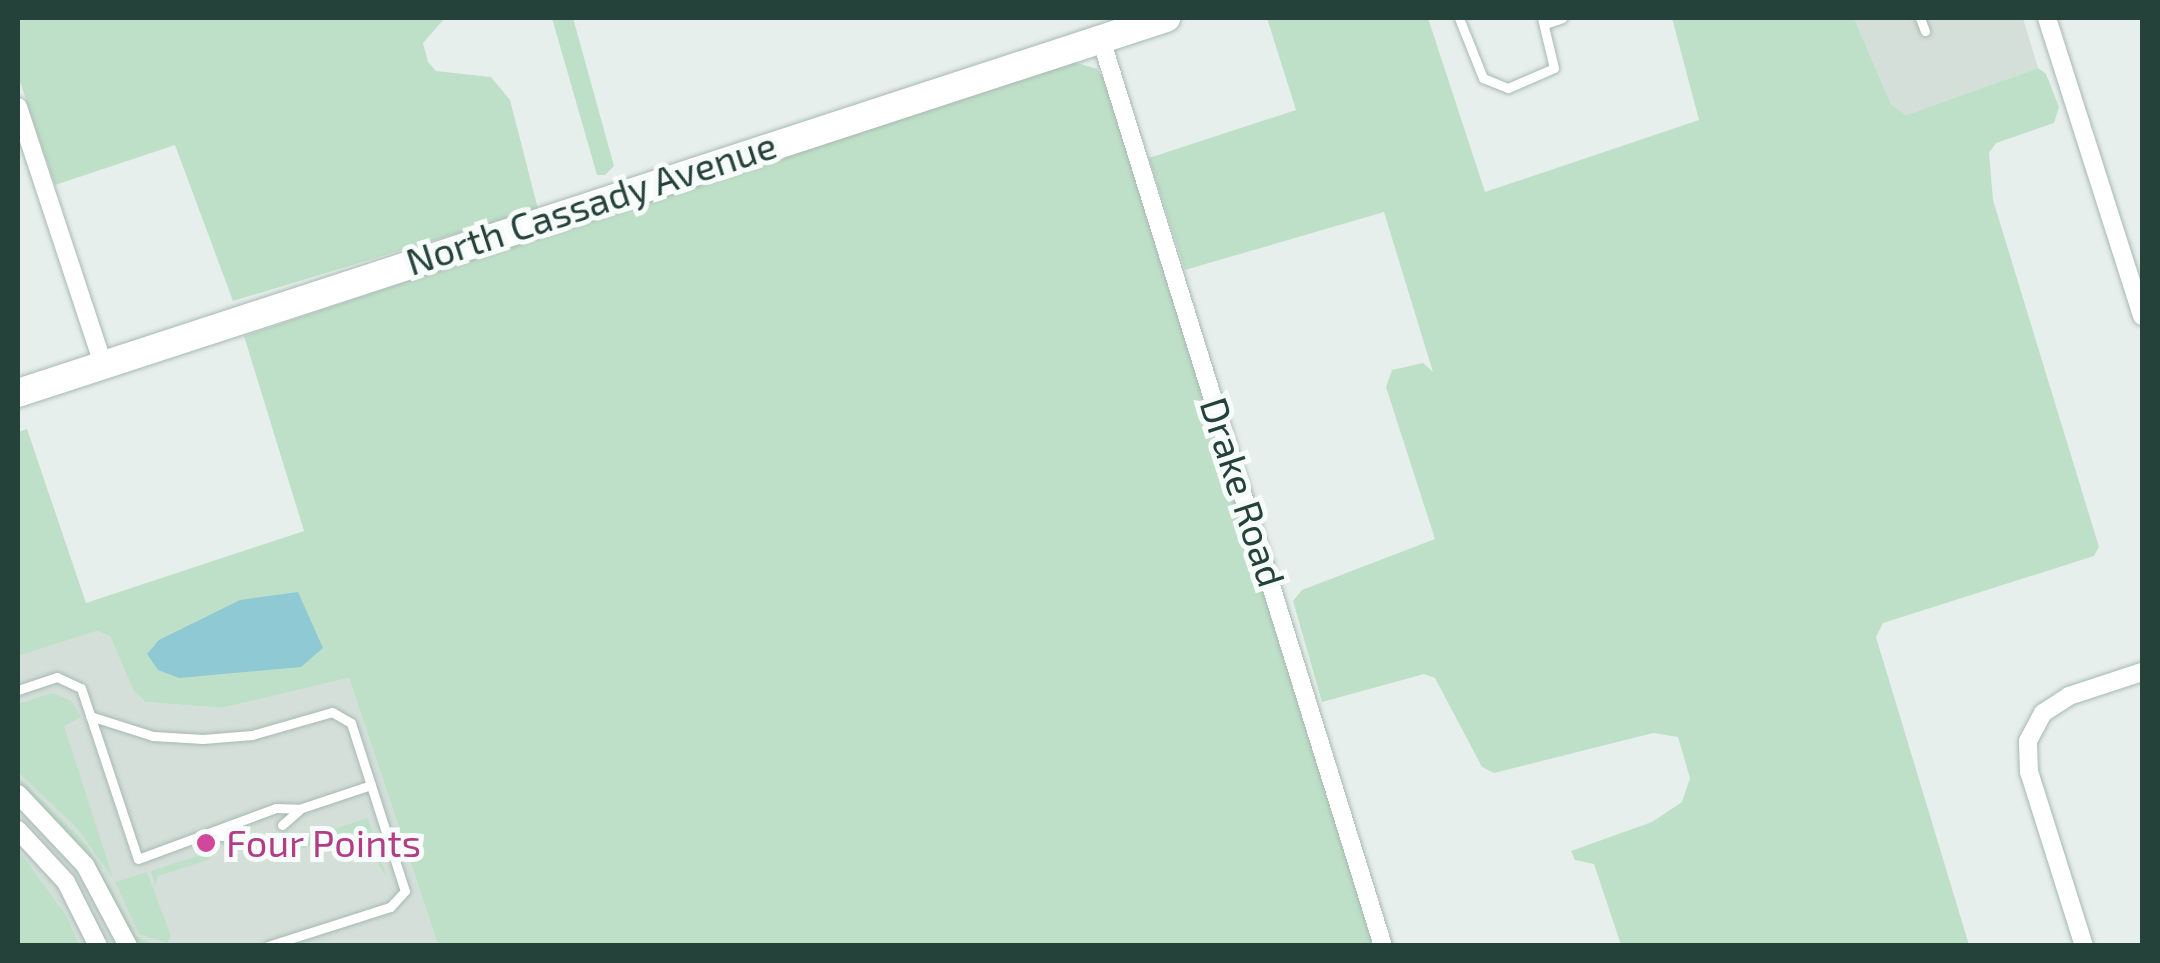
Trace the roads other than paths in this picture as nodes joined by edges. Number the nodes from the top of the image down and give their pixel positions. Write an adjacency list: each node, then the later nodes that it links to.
1 (1166, 18): 8 (main road, North Cassady Avenue)
2 (1459, 18): 6 (lane)
3 (1562, 18): 6 (lane)
4 (1920, 18): 7 (lane)
5 (2047, 18): 10 (street)
6 (1543, 21)
7 (1925, 31)
8 (1101, 39): 11 (main road, North Cassady Avenue); 26 (street, Drake Road)
9 (18, 107): 11 (street)
10 (2142, 316)
11 (104, 364): 12 (main road, North Cassady Avenue)
12 (18, 392)
13 (2142, 672): 27 (street)
14 (18, 690): 15 (lane)
15 (90, 716): 16 (lane); 21 (lane)
16 (371, 786): 18 (lane); 25 (lane)
17 (18, 794): 24 (street)
18 (299, 809): 19 (lane); 21 (lane)
19 (282, 825)
20 (18, 830): 23 (street)
21 (213, 835): 22 (lane)
22 (242, 838)
23 (98, 946)
24 (128, 946)
25 (268, 946)
26 (1384, 946)
27 (2084, 946)

